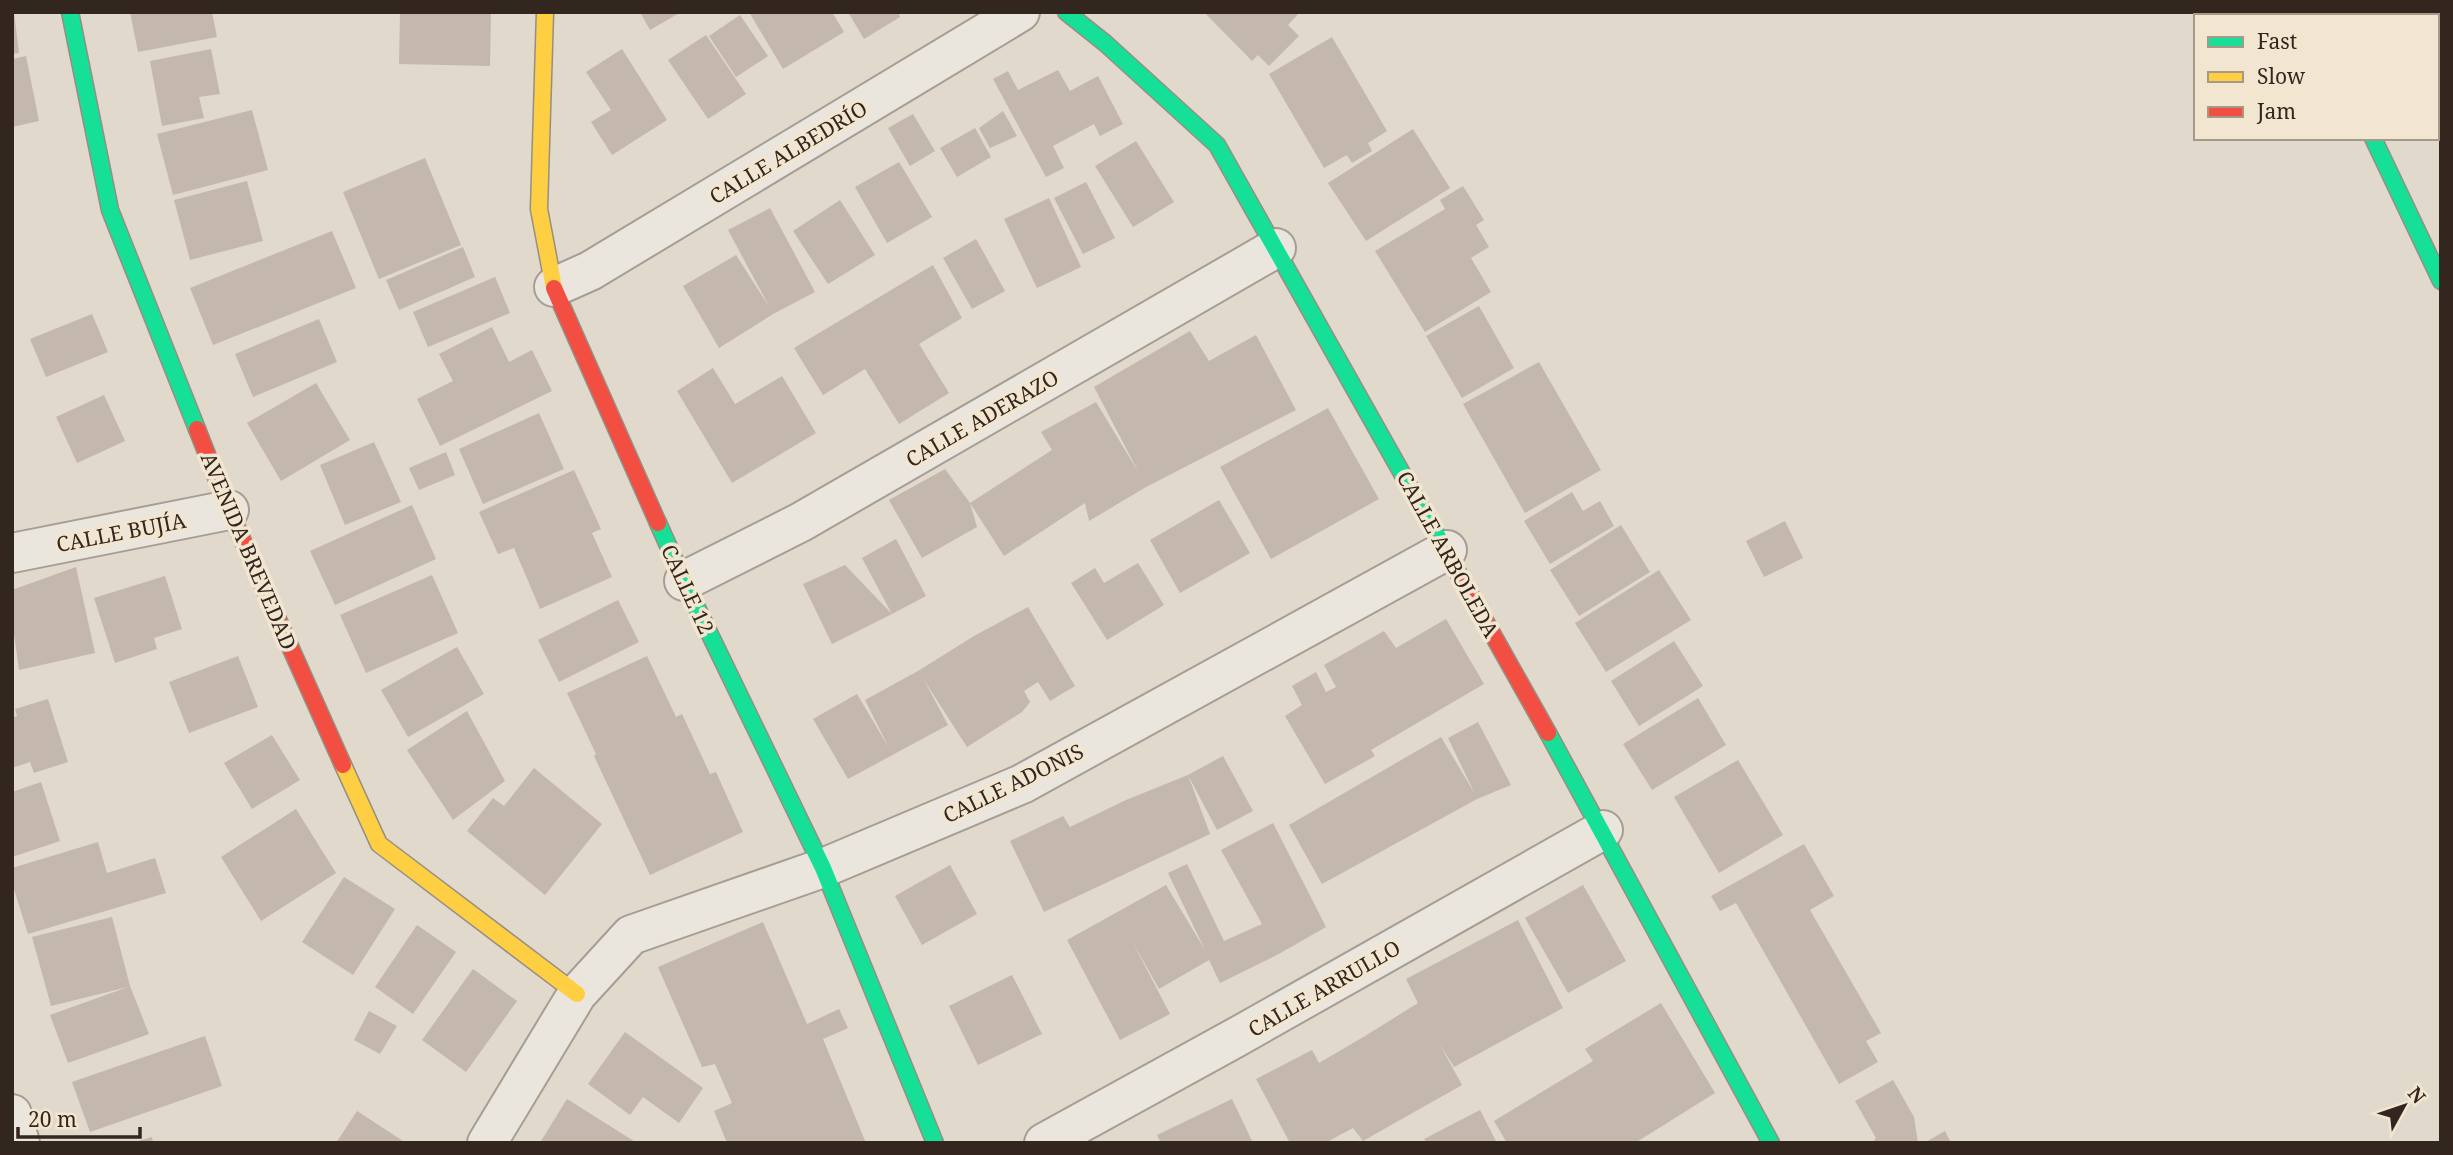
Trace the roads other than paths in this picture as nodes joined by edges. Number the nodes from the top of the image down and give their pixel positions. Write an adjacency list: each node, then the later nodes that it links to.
1 (70, 12): 13 (main road, AVENIDA BREVEDAD)
2 (545, 12): 12 (main road, CALLE 12)
3 (1020, 12): 12 (street, CALLE ALBEDRÍO)
4 (1066, 12): 10 (main road, CALLE ARBOLEDA)
5 (2374, 140): 9 (main road)
6 (2374, 140): 11 (main road)
7 (2375, 140): 8 (main road)
8 (2416, 187)
9 (2441, 241)
10 (1276, 248): 14 (main road, CALLE ARBOLEDA); 16 (street, CALLE ADERAZO)
11 (2441, 281)
12 (554, 287): 16 (main road, CALLE 12)
13 (229, 510): 15 (street, CALLE BUJÍA); 19 (main road, AVENIDA BREVEDAD)
14 (1447, 551): 17 (main road, CALLE ARBOLEDA); 18 (street, CALLE ADONIS)
15 (12, 553)
16 (684, 581): 18 (main road, CALLE 12)
17 (1603, 830): 21 (main road, CALLE ARBOLEDA); 25 (street, CALLE ARRULLO)
18 (823, 869): 19 (street, CALLE ADONIS); 24 (main road, CALLE 12)
19 (577, 994): 23 (street, CALLE ADONIS)
20 (12, 1114): 22 (street)
21 (1762, 1140)
22 (20, 1143)
23 (487, 1143)
24 (935, 1143)
25 (1044, 1143)

